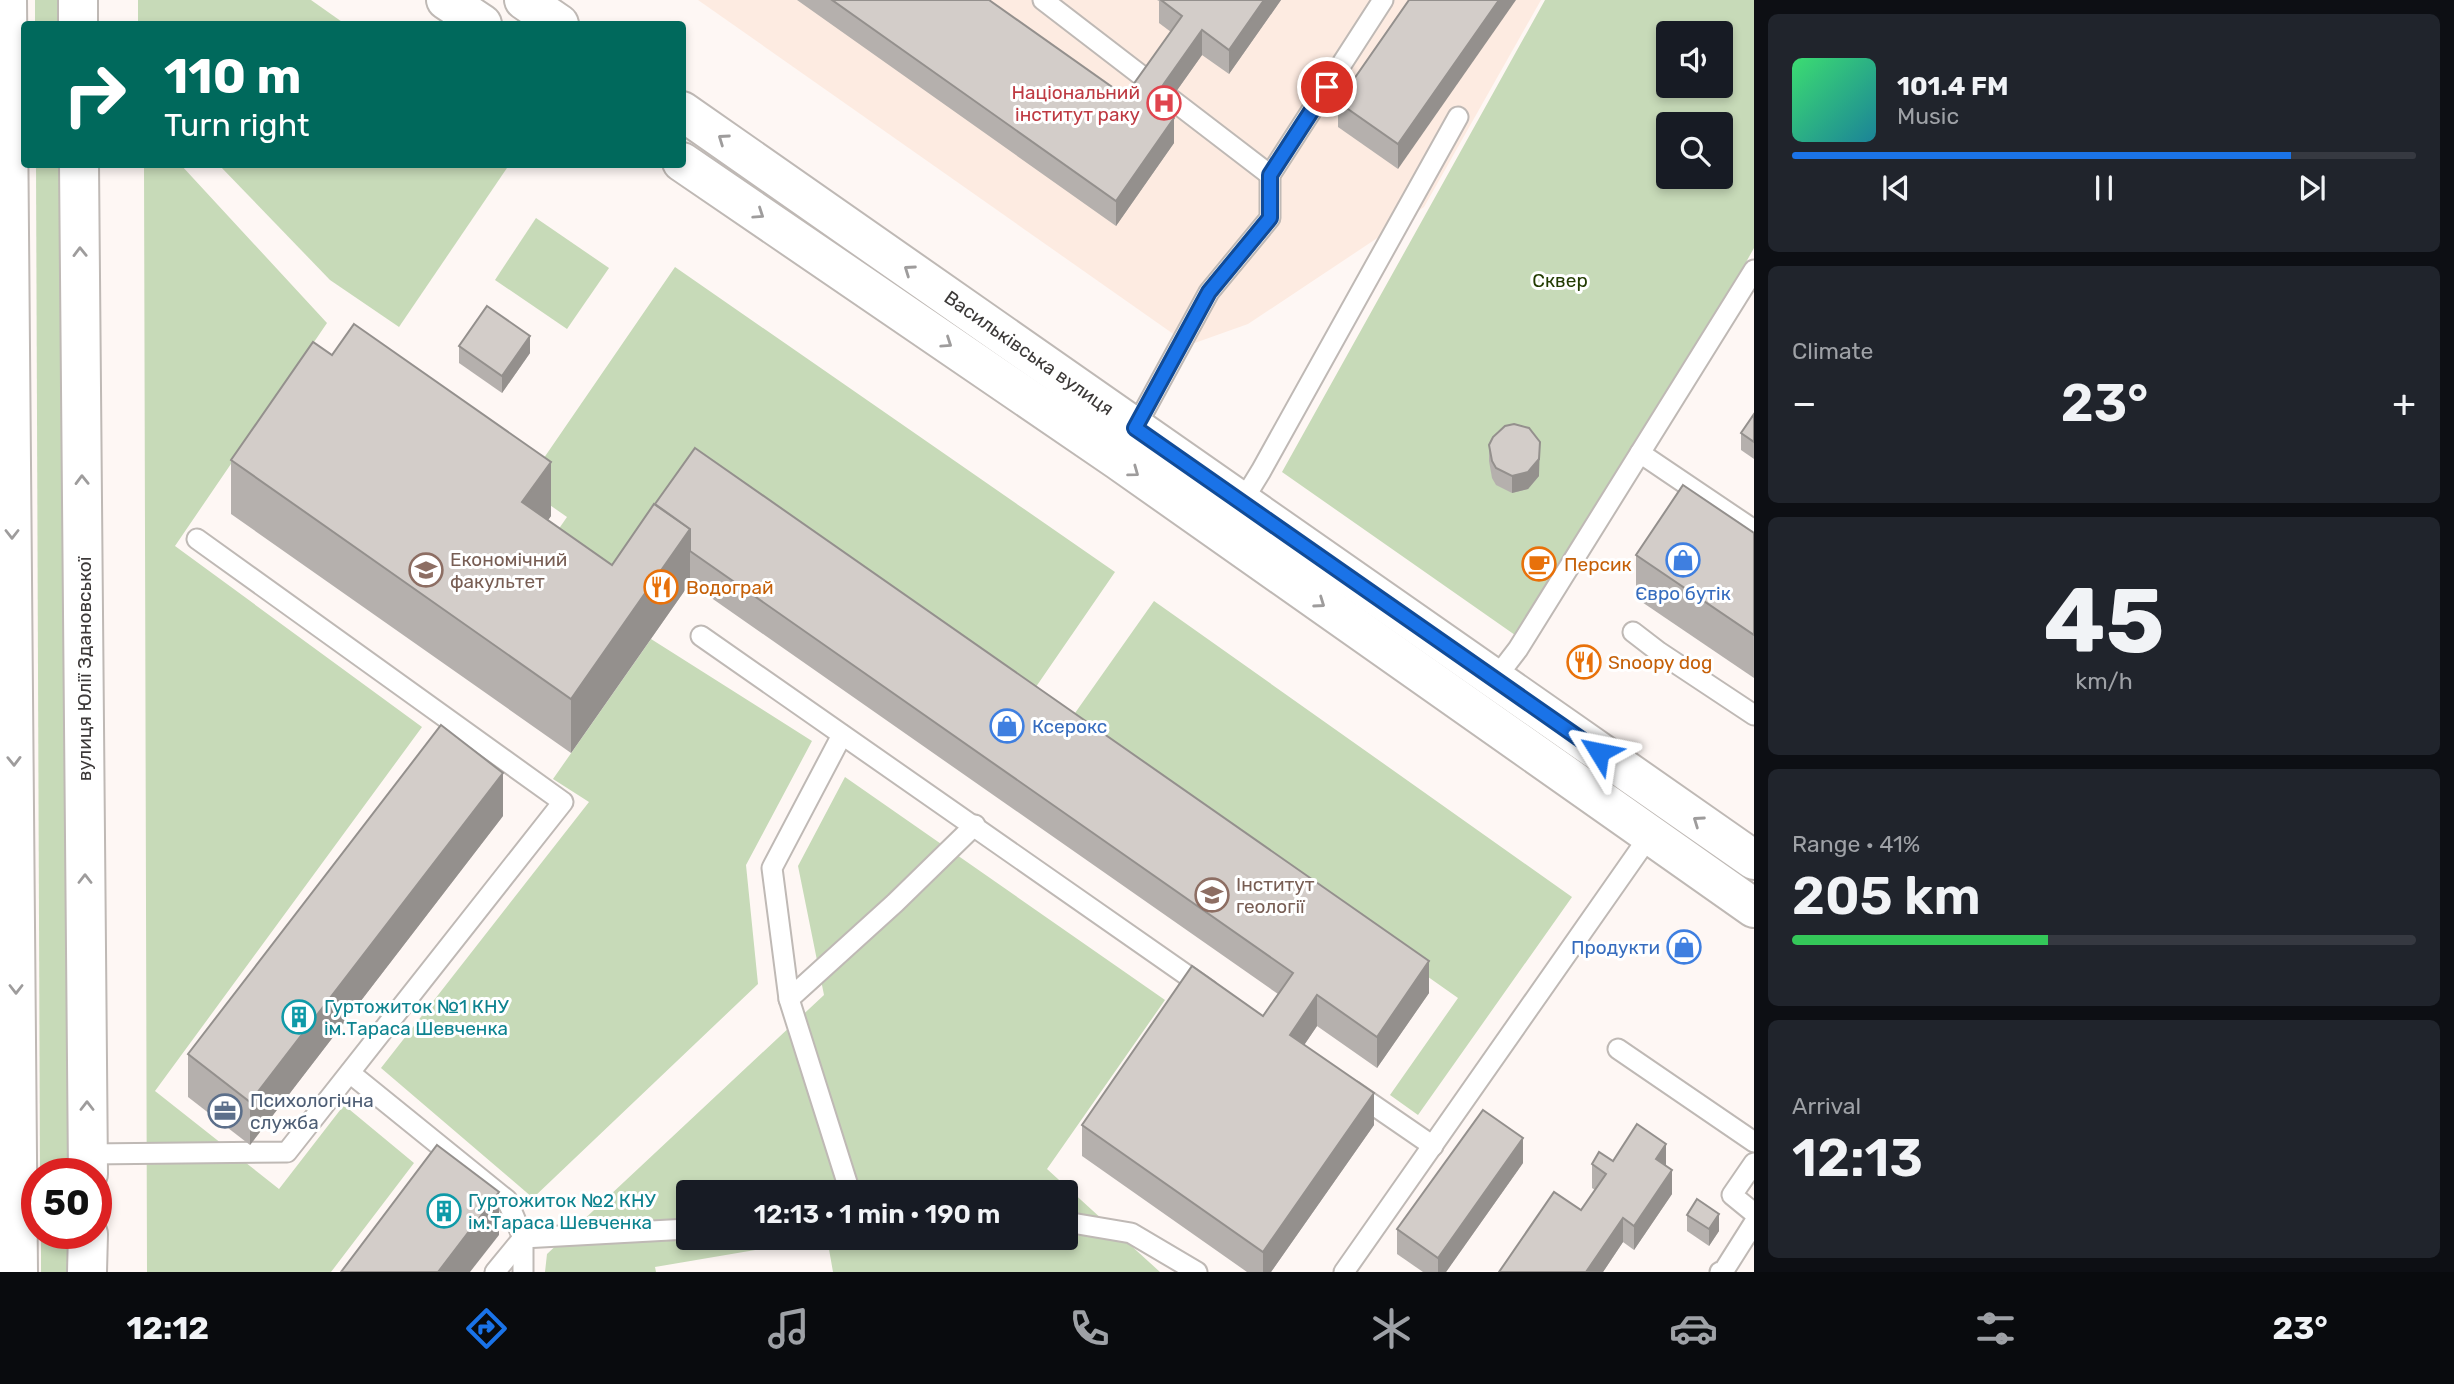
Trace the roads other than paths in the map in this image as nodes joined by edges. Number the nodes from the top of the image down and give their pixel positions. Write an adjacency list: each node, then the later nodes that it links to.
1 (7, 0): 10 (main road)
2 (78, 0): 7 (main road)
3 (446, 0): 8 (main road)
4 (524, 0): 9 (main road)
5 (1043, 0): 11 (lane)
6 (1383, 0): 17 (lane)
7 (78, 21)
8 (478, 21)
9 (555, 21)
10 (4, 70): 19 (main road)
11 (1152, 83)
12 (1171, 99): 17 (lane)
13 (686, 114): 20 (main road, Васильківська вулиця, one-way to 13)
14 (1458, 117): 22 (lane)
15 (686, 165): 32 (main road, Васильківська вулиця, one-way to 32)
16 (79, 168): 43 (main road, вулиця Юлії Здановської, one-way to 16)
17 (1270, 175): 20 (lane)
18 (1754, 270): 21 (lane)
19 (6, 356): 29 (main road, one-way to 29)
20 (1135, 428): 22 (main road, Васильківська вулиця)
21 (1640, 453): 23 (lane); 27 (lane)
22 (1242, 502): 27 (main road, Васильківська вулиця)
23 (1754, 530)
24 (197, 539): 38 (lane)
25 (1633, 632): 28 (lane)
26 (701, 636): 30 (lane)
27 (1494, 679): 33 (main road, Васильківська вулиця, one-way to 27)
28 (1754, 715)
29 (7, 720): 39 (main road, one-way to 39)
30 (842, 736): 31 (lane); 35 (lane)
31 (975, 825): 35 (lane); 36 (lane)
32 (1650, 835): 34 (main road, Васильківська вулиця); 42 (lane)
33 (1754, 860)
34 (1754, 908)
35 (789, 999): 46 (lane)
36 (1227, 1003)
37 (1618, 1049): 41 (lane)
38 (350, 1073): 44 (lane); 51 (lane)
39 (8, 1077): 53 (main road)
40 (1342, 1083): 42 (lane)
41 (1754, 1142)
42 (1433, 1146): 58 (lane)
43 (88, 1158)
44 (112, 1163)
45 (1754, 1163): 47 (lane)
46 (846, 1180)
47 (1754, 1213)
48 (1754, 1223): 59 (lane)
49 (1078, 1224): 57 (lane)
50 (676, 1230): 51 (lane)
51 (523, 1238): 55 (lane); 56 (lane)
52 (88, 1249): 54 (main road)
53 (19, 1272)
54 (88, 1272)
55 (495, 1272)
56 (523, 1272)
57 (1197, 1272)
58 (1344, 1272)
59 (1720, 1272)

